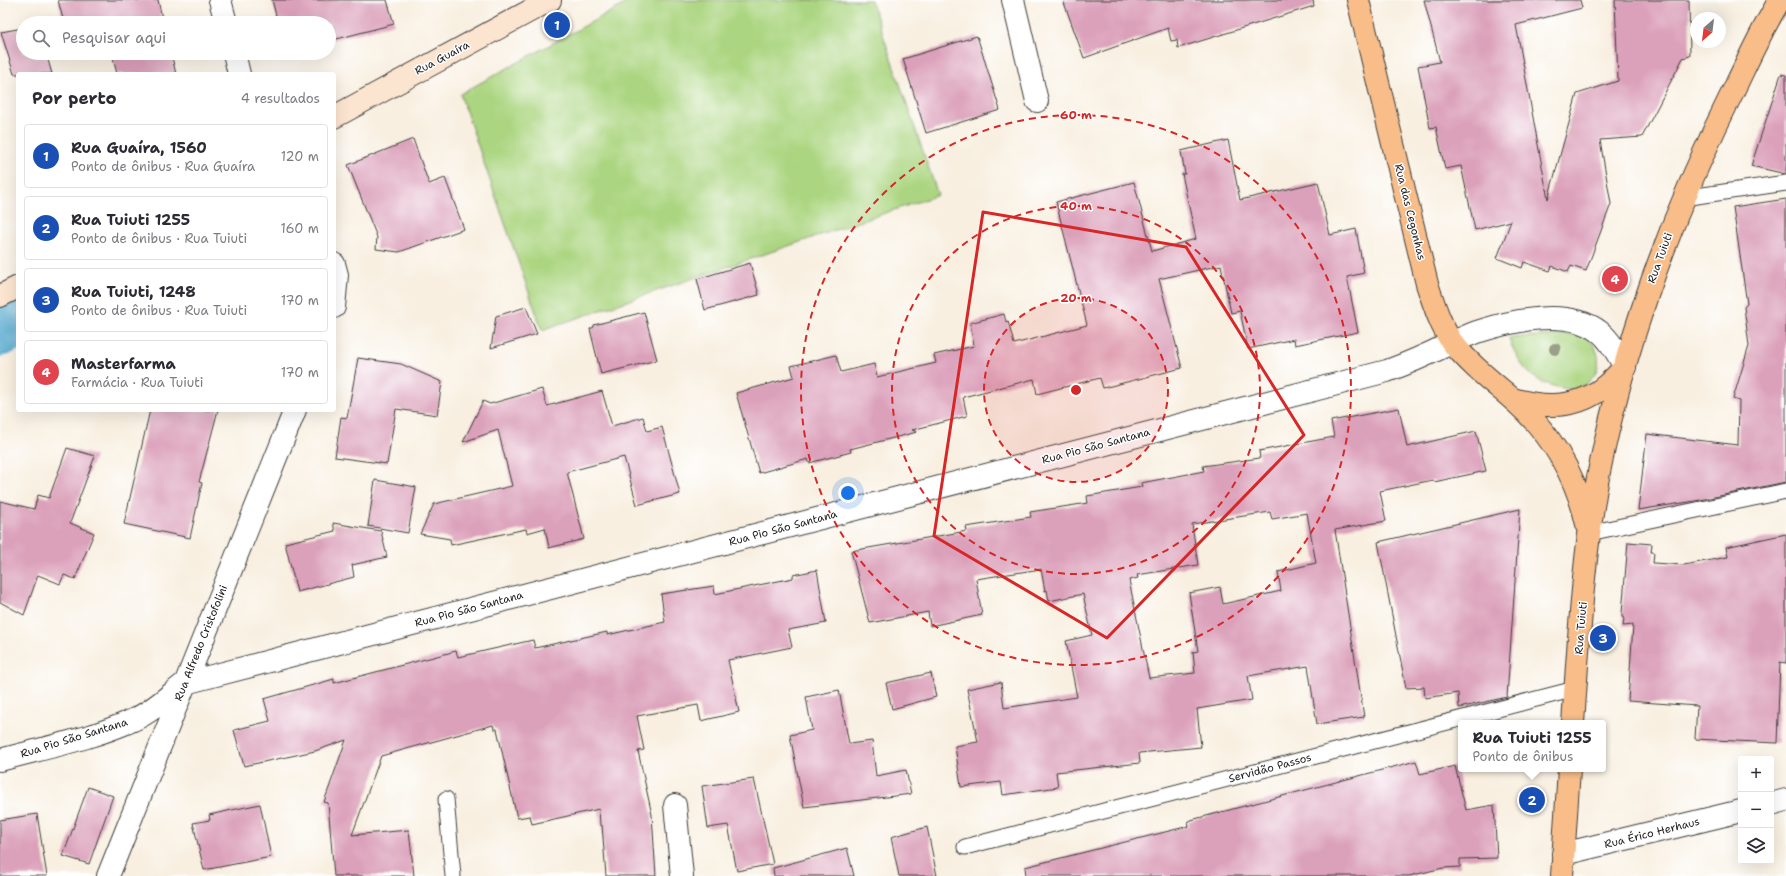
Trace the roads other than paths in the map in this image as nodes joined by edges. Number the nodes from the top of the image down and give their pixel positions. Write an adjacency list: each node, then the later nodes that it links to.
1 (220, 0): 6 (street)
2 (550, 0): 10 (street, Rua Guaíra)
3 (1013, 0): 9 (street)
4 (1358, 0): 17 (main road, Rua das Cegonhas)
5 (1779, 8): 12 (main road, Rua Tuiuti)
6 (224, 16)
7 (236, 60): 8 (street)
8 (239, 72)
9 (1038, 101)
10 (336, 115)
11 (1786, 183): 12 (lane)
12 (1682, 198): 18 (main road, Rua Tuiuti)
13 (336, 272): 14 (street)
14 (336, 286)
15 (16, 288): 16 (street)
16 (0, 296)
17 (1453, 343): 18 (street, Rua Pio São Santana); 19 (main road, Rua das Cegonhas); 23 (street, Rua Pio São Santana)
18 (1625, 367): 19 (main road); 22 (main road, Rua Tuiuti)
19 (1511, 398): 22 (main road, Rua Tuiuti)
20 (294, 412): 23 (street, Rua Alfredo Cristofolini)
21 (1786, 492): 22 (lane)
22 (1589, 533): 24 (main road, Rua Tuiuti)
23 (185, 683): 26 (street, Rua Pio São Santana); 35 (street, Rua Alfredo Cristofolini)
24 (1576, 689): 25 (main road, Rua Tuiuti); 33 (lane, Servidão Passos)
25 (1573, 720)
26 (0, 760)
27 (1570, 772): 34 (main road)
28 (446, 800): 36 (lane)
29 (1786, 800): 30 (street)
30 (1774, 803)
31 (675, 805): 37 (street)
32 (1738, 812): 34 (street, Rua Érico Herhaus)
33 (965, 847)
34 (1563, 854): 38 (main road)
35 (108, 876)
36 (454, 876)
37 (682, 876)
38 (1562, 876)

